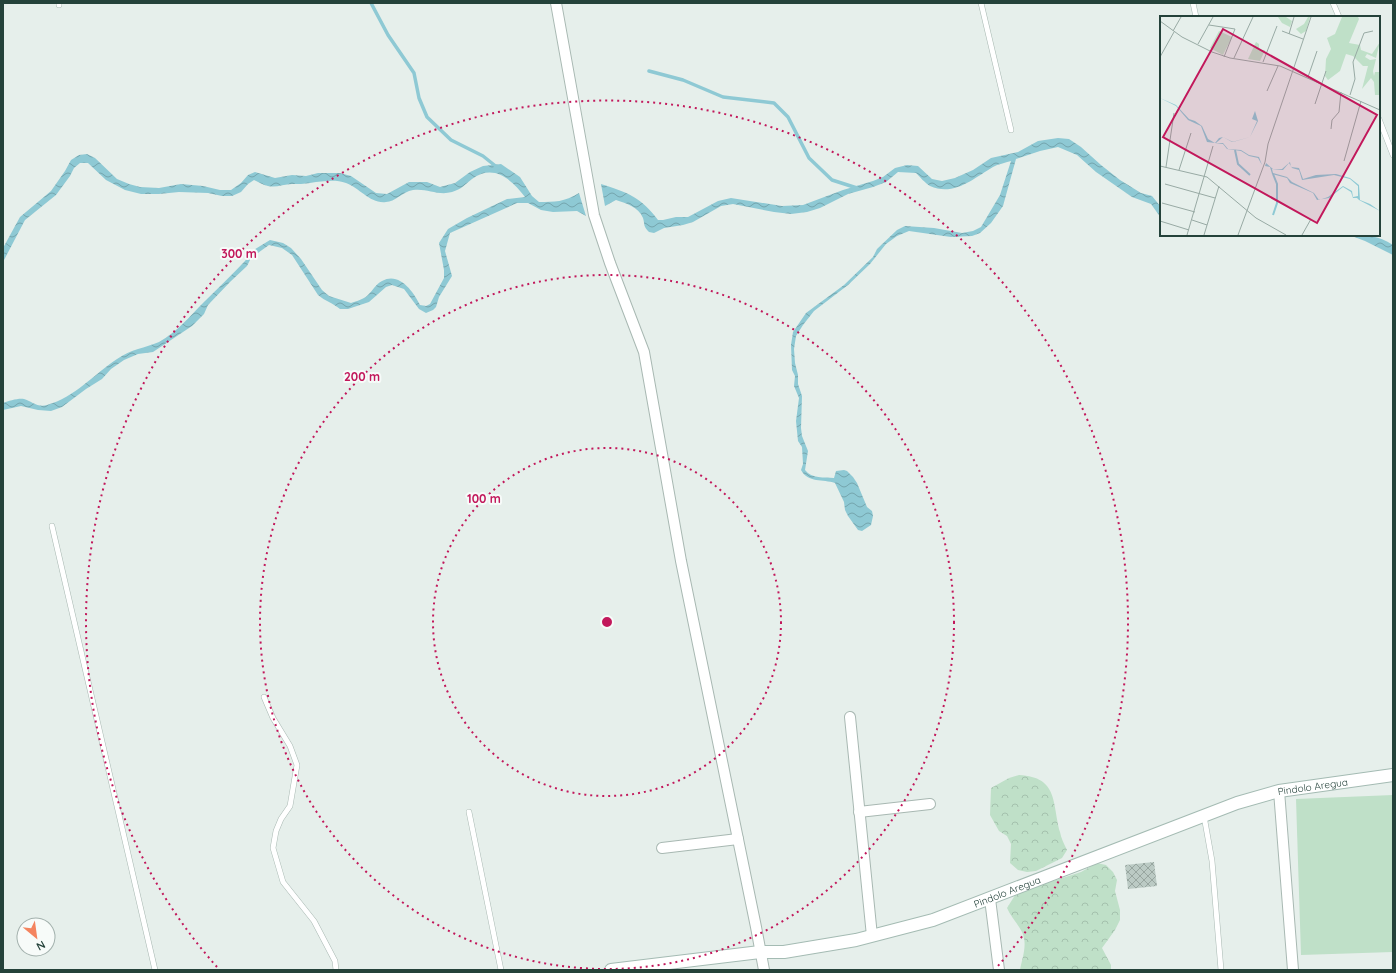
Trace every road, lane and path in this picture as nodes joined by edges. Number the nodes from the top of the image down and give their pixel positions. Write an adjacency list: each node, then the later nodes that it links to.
1 (556, 3): 19 (street)
2 (981, 3): 8 (lane)
3 (1193, 3): 5 (lane)
4 (1333, 3): 6 (lane)
5 (1196, 16)
6 (1339, 16)
7 (1380, 122): 9 (lane)
8 (1011, 130)
9 (1393, 155)
10 (52, 526): 25 (lane)
11 (264, 697): 26 (lane)
12 (850, 717): 17 (street)
13 (1393, 775): 14 (main road, Pindolo Aregua)
14 (1278, 791): 18 (main road, Pindolo Aregua); 32 (street)
15 (930, 804): 17 (street)
16 (469, 812): 27 (lane)
17 (859, 812): 22 (street)
18 (1204, 816): 21 (main road, Pindolo Aregua); 31 (lane)
19 (738, 839): 20 (street); 23 (street)
20 (662, 848)
21 (990, 899): 22 (main road, Pindolo Aregua); 30 (street)
22 (872, 936): 23 (main road, Pindolo Aregua)
23 (760, 952): 24 (main road, Pindolo Aregua); 29 (street)
24 (627, 969): 28 (main road, Pindolo Aregua)
25 (155, 970)
26 (336, 970)
27 (501, 970)
28 (611, 970)
29 (764, 970)
30 (999, 970)
31 (1221, 970)
32 (1293, 970)

